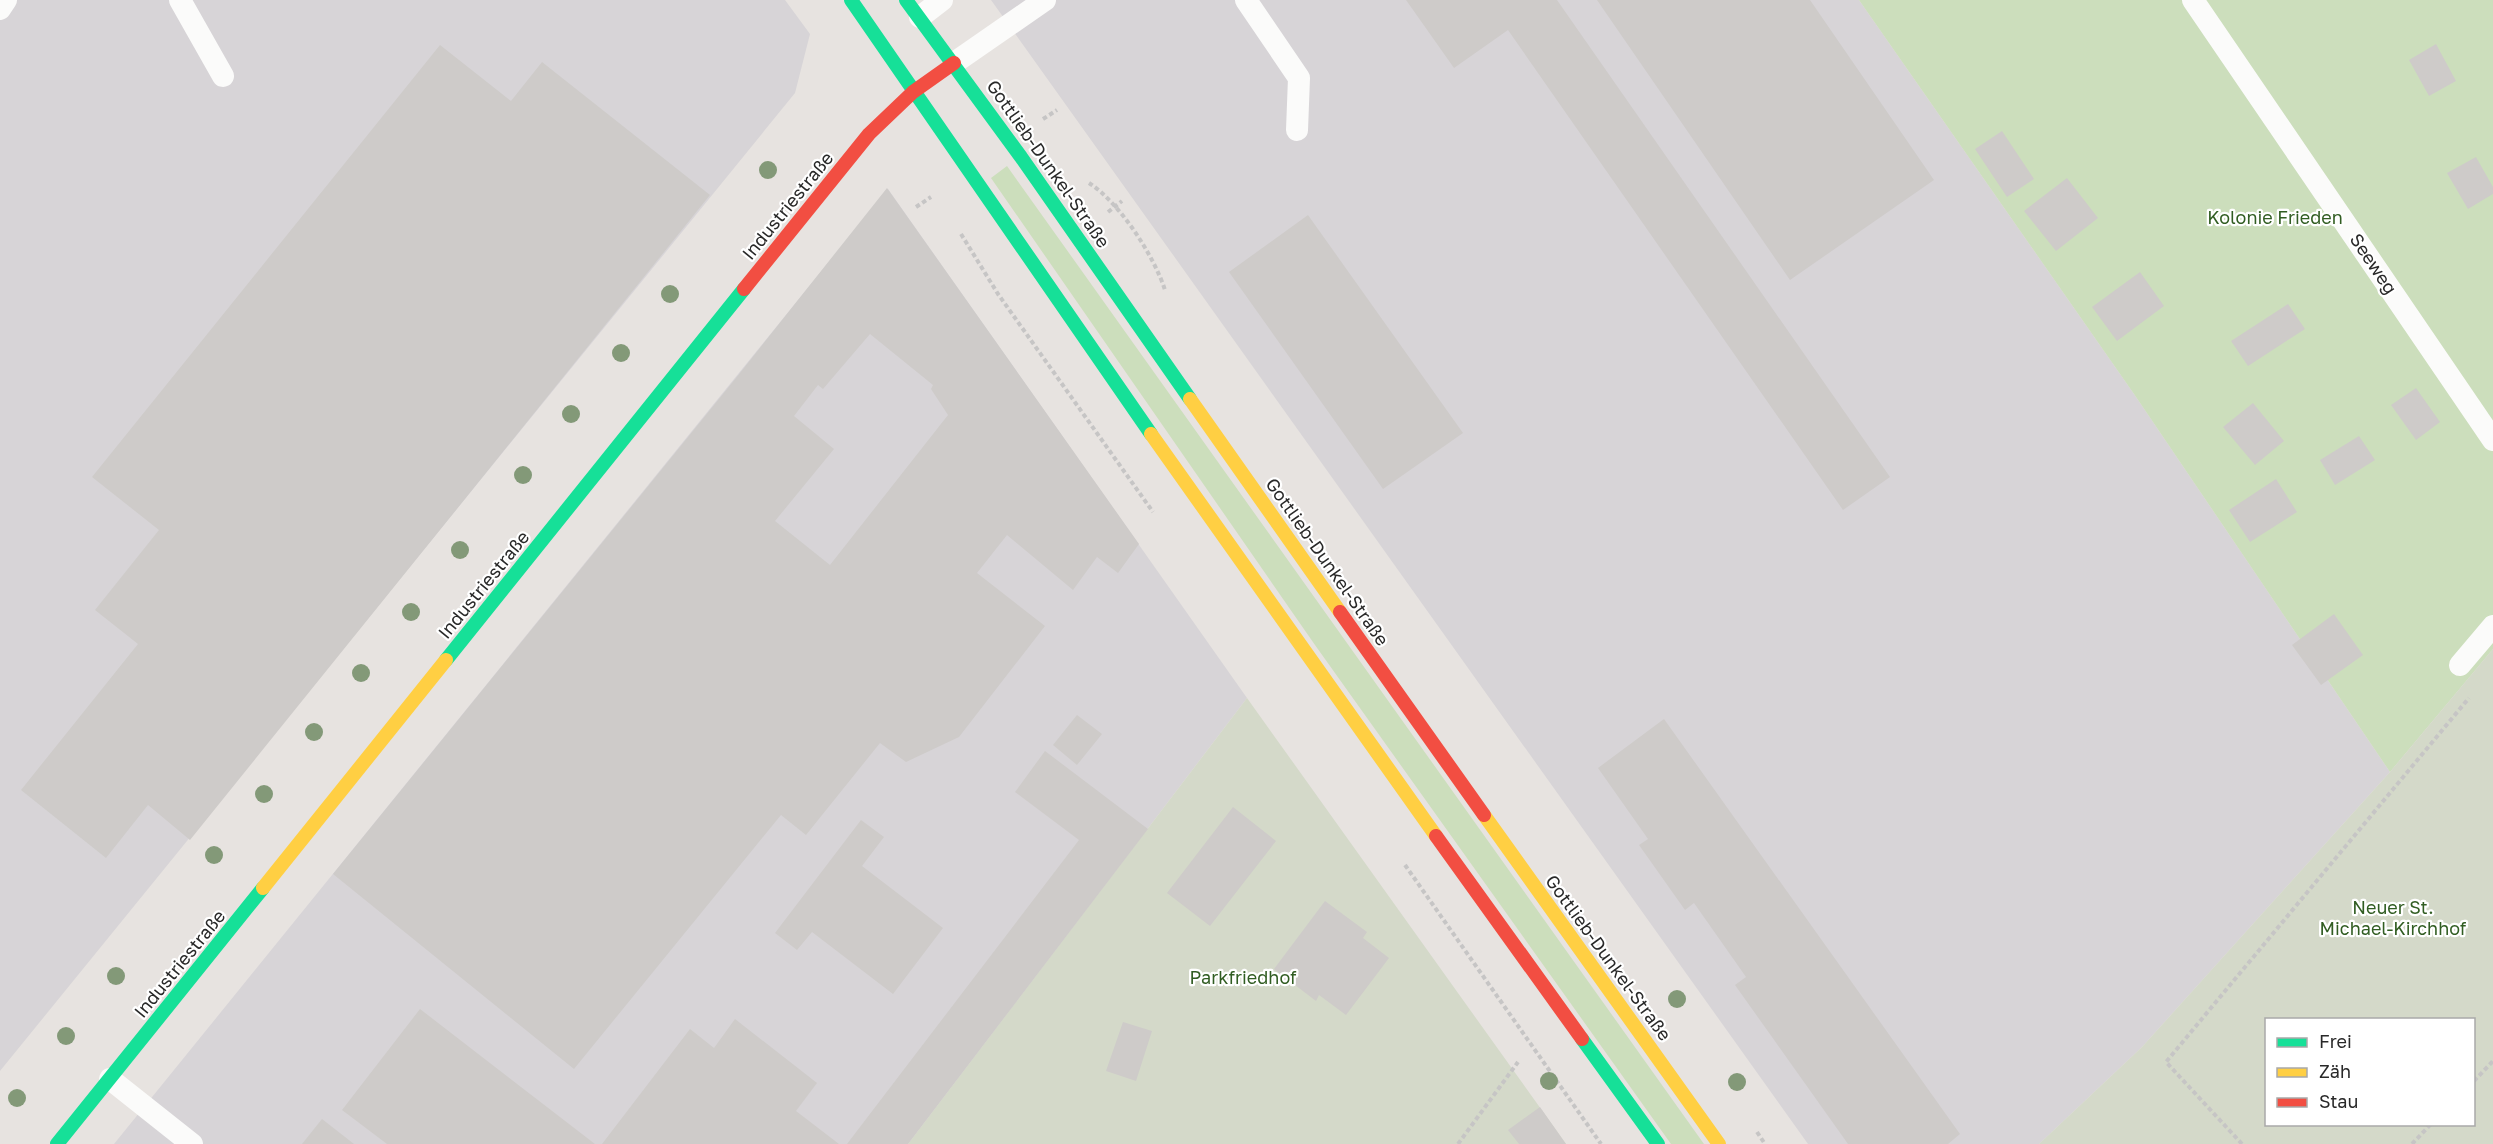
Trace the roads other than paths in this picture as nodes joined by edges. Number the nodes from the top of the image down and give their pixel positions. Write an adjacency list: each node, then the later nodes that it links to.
1 (6, 0): 8 (lane)
2 (180, 0): 11 (lane)
3 (851, 0): 12 (street)
4 (942, 0): 9 (lane)
5 (1046, 0): 10 (lane)
6 (1246, 0): 13 (lane)
7 (2193, 0): 14 (lane, Seeweg)
8 (0, 9)
9 (913, 9): 10 (street, Gottlieb-Dunkel-Straße)
10 (954, 63): 12 (street, Industriestraße); 21 (street, Gottlieb-Dunkel-Straße)
11 (223, 76)
12 (913, 92): 17 (street, Industriestraße); 20 (street)
13 (1297, 130)
14 (2493, 440)
15 (2493, 626): 16 (lane)
16 (2460, 665)
17 (110, 1079): 18 (street, Industriestraße); 19 (lane)
18 (57, 1144)
19 (192, 1144)
20 (1658, 1144)
21 (1719, 1144)

